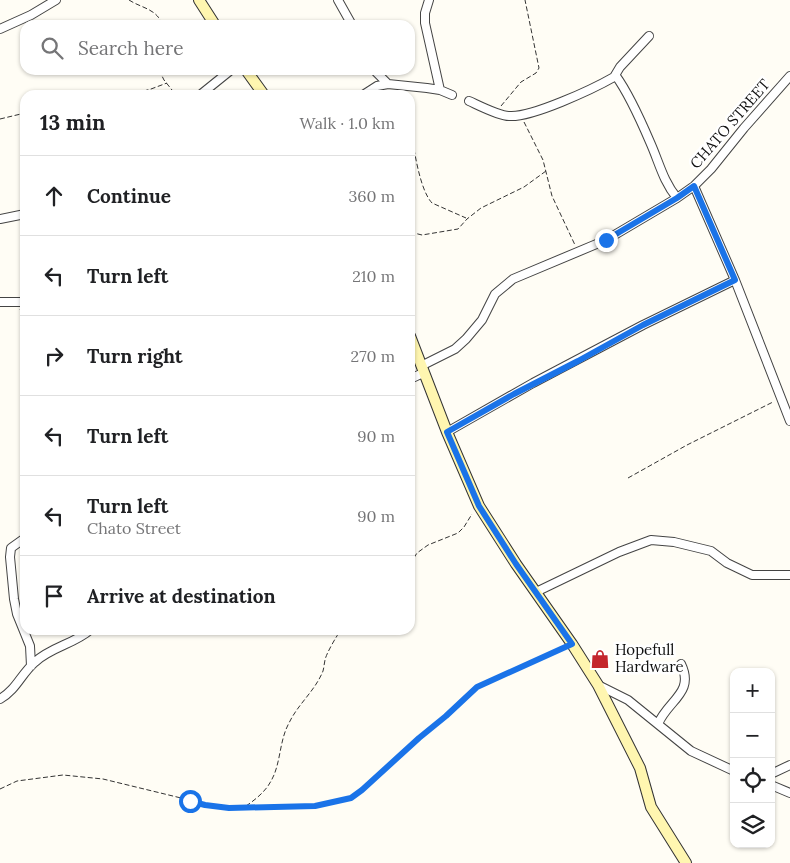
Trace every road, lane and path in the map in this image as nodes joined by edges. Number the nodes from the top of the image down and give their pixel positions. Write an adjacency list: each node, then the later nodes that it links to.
1 (56, 0): 10 (street)
2 (129, 0): 7 (path)
3 (338, 0): 9 (street)
4 (429, 0): 25 (street)
5 (525, 0): 28 (path)
6 (202, 2): 8 (street)
7 (161, 20)
8 (212, 20)
9 (349, 20)
10 (0, 29)
11 (650, 36): 16 (street)
12 (162, 75): 18 (path)
13 (225, 75): 22 (street)
14 (250, 75): 23 (street)
15 (379, 75): 19 (street)
16 (616, 76): 30 (street); 35 (street)
17 (790, 76): 34 (street, CHATO STREET)
18 (166, 83): 20 (path); 21 (path)
19 (388, 84): 24 (street); 25 (street)
20 (144, 90)
21 (172, 90)
22 (206, 90)
23 (260, 90)
24 (370, 90)
25 (440, 90): 26 (street)
26 (452, 95)
27 (469, 100): 28 (street)
28 (495, 112): 30 (street)
29 (20, 114): 31 (path)
30 (521, 115): 33 (path)
31 (0, 119)
32 (415, 152): 37 (path)
33 (546, 171): 37 (path); 40 (path)
34 (694, 186): 35 (street, CHATO STREET); 41 (street)
35 (677, 198): 40 (street, CHATO STREET)
36 (20, 215): 38 (street)
37 (467, 218): 39 (path)
38 (0, 219)
39 (415, 233)
40 (578, 251): 45 (street, CHATO STREET)
41 (735, 280): 47 (street); 49 (street)
42 (0, 302): 43 (street)
43 (20, 302)
44 (415, 350): 45 (street)
45 (422, 369): 46 (street, CHATO STREET); 49 (street)
46 (415, 375)
47 (782, 397): 48 (street); 50 (path)
48 (790, 421)
49 (447, 432): 51 (street)
50 (628, 478)
51 (479, 506): 53 (path); 55 (street)
52 (20, 542): 56 (street)
53 (415, 556)
54 (790, 575): 55 (street)
55 (536, 592): 60 (street)
56 (20, 621)
57 (26, 635): 62 (street)
58 (82, 635): 62 (street)
59 (337, 635): 72 (path)
60 (572, 644): 63 (street); 72 (path)
61 (681, 664): 65 (street)
62 (31, 666): 64 (street)
63 (598, 685): 65 (street); 73 (street)
64 (0, 699)
65 (658, 724): 67 (street)
66 (790, 765): 68 (street)
67 (730, 769)
68 (775, 772)
69 (775, 787): 71 (street)
70 (0, 789): 72 (path)
71 (790, 793)
72 (245, 807)
73 (686, 863)

